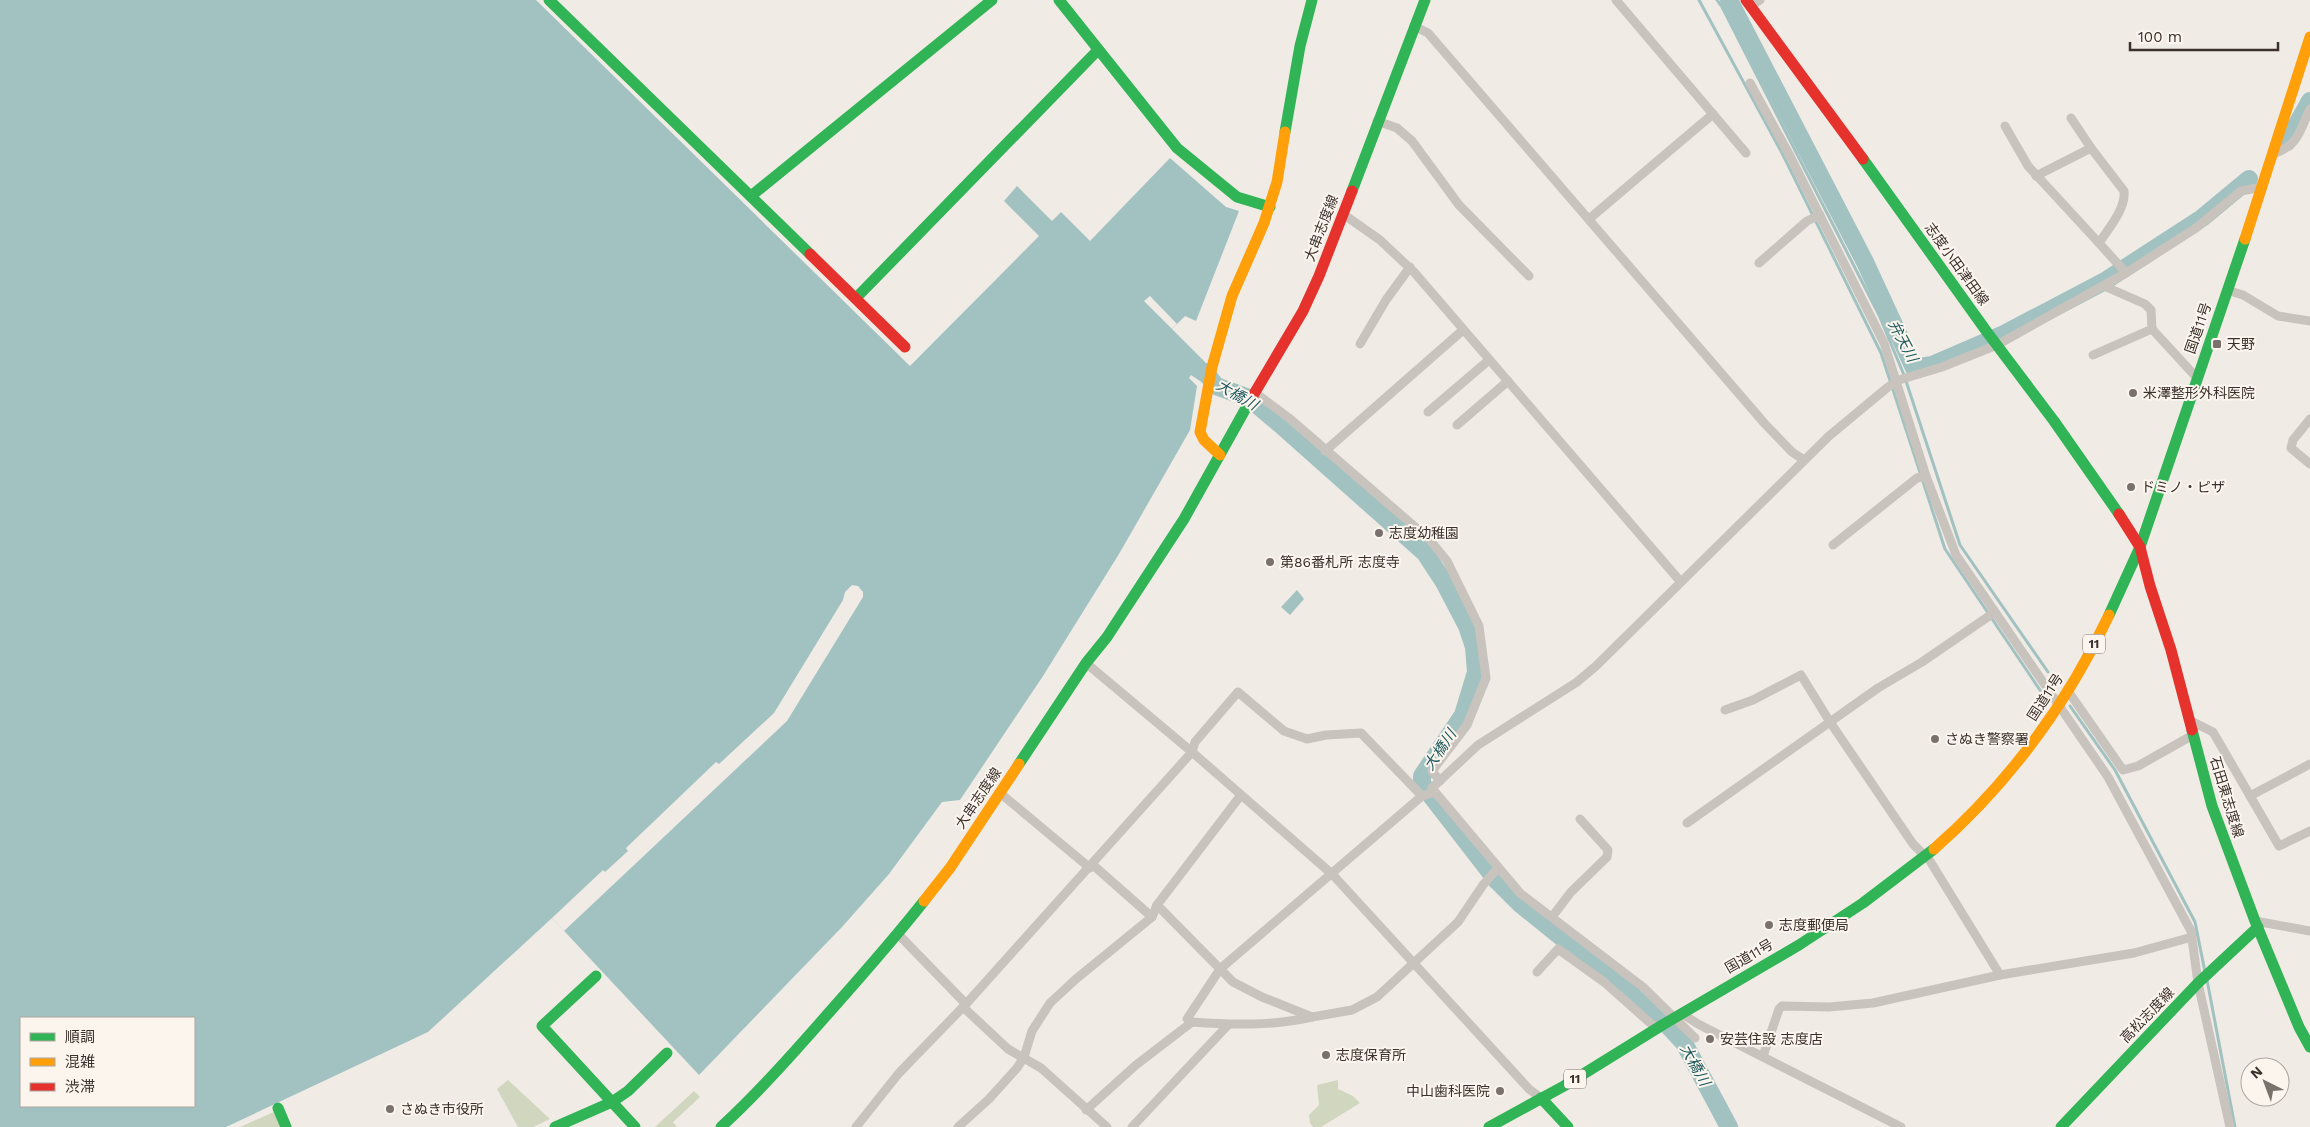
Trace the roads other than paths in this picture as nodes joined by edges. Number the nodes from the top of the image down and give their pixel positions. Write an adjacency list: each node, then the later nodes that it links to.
1 (550, 0): 22 (main road)
2 (992, 0): 22 (main road)
3 (1059, 0): 10 (main road)
4 (1312, 0): 23 (main road)
5 (1424, 0): 8 (main road, 大串志度線)
6 (1616, 0): 13 (street)
7 (1752, 2): 39 (main road, 志度小田津田線)
8 (1414, 26): 15 (main road, 大串志度線); 26 (street)
9 (2310, 37): 19 (main road, 国道11号 / 11)
10 (1098, 50): 23 (main road); 34 (main road)
11 (1750, 83): 25 (street)
12 (2310, 109): 19 (street)
13 (1713, 114): 18 (street); 26 (street)
14 (2071, 118): 17 (street)
15 (1377, 121): 24 (main road, 大串志度線); 31 (street)
16 (2006, 126): 20 (street)
17 (2091, 148): 20 (street); 27 (street)
18 (1746, 152)
19 (2273, 155): 21 (main road, 国道11号 / 11)
20 (2036, 176): 27 (street)
21 (2262, 187): 30 (street); 33 (main road, 国道11号 / 11)
22 (751, 196): 34 (main road)
23 (1270, 208): 51 (main road)
24 (1343, 214): 29 (street); 46 (main road, 大串志度線)
25 (1820, 215): 28 (street); 45 (street)
26 (1589, 219): 52 (street)
27 (2099, 244): 30 (street)
28 (1759, 263)
29 (1410, 267): 37 (street); 38 (street)
30 (2126, 273): 32 (street)
31 (1529, 276)
32 (2104, 286): 36 (street); 39 (street)
33 (2227, 290): 35 (street); 43 (main road, 国道11号 / 11)
34 (856, 298): 40 (main road)
35 (2310, 321)
36 (2152, 329): 41 (street); 43 (street)
37 (1463, 330): 42 (street); 50 (street)
38 (1360, 344)
39 (1997, 345): 45 (street); 56 (main road, 志度小田津田線)
40 (905, 347)
41 (2093, 355)
42 (1489, 360): 44 (street); 47 (street)
43 (2197, 378): 56 (main road, 国道11号 / 11)
44 (1508, 381): 49 (street); 57 (street)
45 (1896, 382): 52 (street); 54 (street)
46 (1254, 394): 50 (street); 51 (main road, 大串志度線)
47 (1428, 412)
48 (2310, 419): 53 (street)
49 (1457, 426)
50 (1325, 451): 68 (street)
51 (1220, 455): 59 (main road, 大串志度線)
52 (1804, 460): 57 (street)
53 (2310, 464)
54 (1926, 476): 55 (street); 58 (street)
55 (1833, 546)
56 (2140, 547): 60 (main road, 国道11号 / 11); 63 (main road, 石田東志度線)
57 (1680, 581): 68 (street)
58 (1995, 612): 61 (street); 64 (street)
59 (1086, 663): 66 (street); 70 (main road, 大串志度線)
60 (2068, 691): 61 (main road, 国道11号 / 11); 65 (street)
61 (2059, 706): 77 (main road, 国道11号 / 11); 87 (street)
62 (1726, 710): 64 (street)
63 (2189, 720): 65 (main road, 石田東志度線); 73 (street)
64 (1830, 722): 75 (street); 77 (street)
65 (2193, 734): 84 (main road, 石田東志度線)
66 (1192, 752): 71 (street); 72 (street); 78 (street)
67 (2310, 764): 73 (street)
68 (1440, 781): 69 (street)
69 (1435, 792): 72 (street); 79 (street)
70 (1000, 793): 78 (street); 86 (main road, 大串志度線)
71 (1241, 795): 80 (street); 81 (street)
72 (1422, 796): 80 (street)
73 (2250, 796): 76 (street)
74 (1580, 819): 83 (street)
75 (1687, 823)
76 (2310, 831)
77 (1926, 856): 91 (street); 96 (main road, 国道11号 / 11)
78 (1092, 866): 82 (street); 94 (street)
79 (1498, 868): 83 (street); 88 (street)
80 (1331, 873): 88 (street); 89 (street)
81 (1157, 905): 82 (street); 89 (street)
82 (1152, 917): 104 (street)
83 (1552, 917): 96 (street)
84 (2256, 924): 85 (street); 93 (main road, 高松志度線); 101 (main road, 石田東志度線)
85 (2310, 930)
86 (898, 934): 94 (street); 113 (main road, 大串志度線)
87 (2192, 937): 91 (street); 93 (street)
88 (1413, 962): 95 (street); 105 (street)
89 (1220, 969): 95 (street); 97 (street)
90 (1537, 972): 99 (street)
91 (2000, 974): 103 (street)
92 (596, 976): 106 (main road)
93 (2198, 983): 122 (main road, 高松志度線); 123 (street)
94 (964, 1005): 104 (street); 114 (street)
95 (1312, 1017): 98 (street)
96 (1676, 1017): 99 (main road, 国道11号 / 11); 100 (street); 103 (street)
97 (1192, 1022): 98 (street); 108 (street)
98 (1228, 1024): 118 (street)
99 (1658, 1028): 105 (main road, 国道11号 / 11)
100 (1694, 1038)
101 (2310, 1047)
102 (667, 1053): 106 (main road)
103 (1763, 1056): 121 (street)
104 (1024, 1057): 108 (street); 115 (street)
105 (1541, 1098): 119 (main road, 国道11号 / 11); 120 (main road)
106 (612, 1102): 111 (main road); 112 (main road)
107 (278, 1108): 110 (main road)
108 (1086, 1110): 109 (street)
109 (1099, 1120): 116 (street); 117 (street)
110 (286, 1127)
111 (555, 1127)
112 (635, 1127)
113 (720, 1127)
114 (856, 1127)
115 (958, 1127)
116 (1092, 1127)
117 (1107, 1127)
118 (1132, 1127)
119 (1489, 1127)
120 (1568, 1127)
121 (1901, 1127)
122 (2061, 1127)
123 (2230, 1127)

